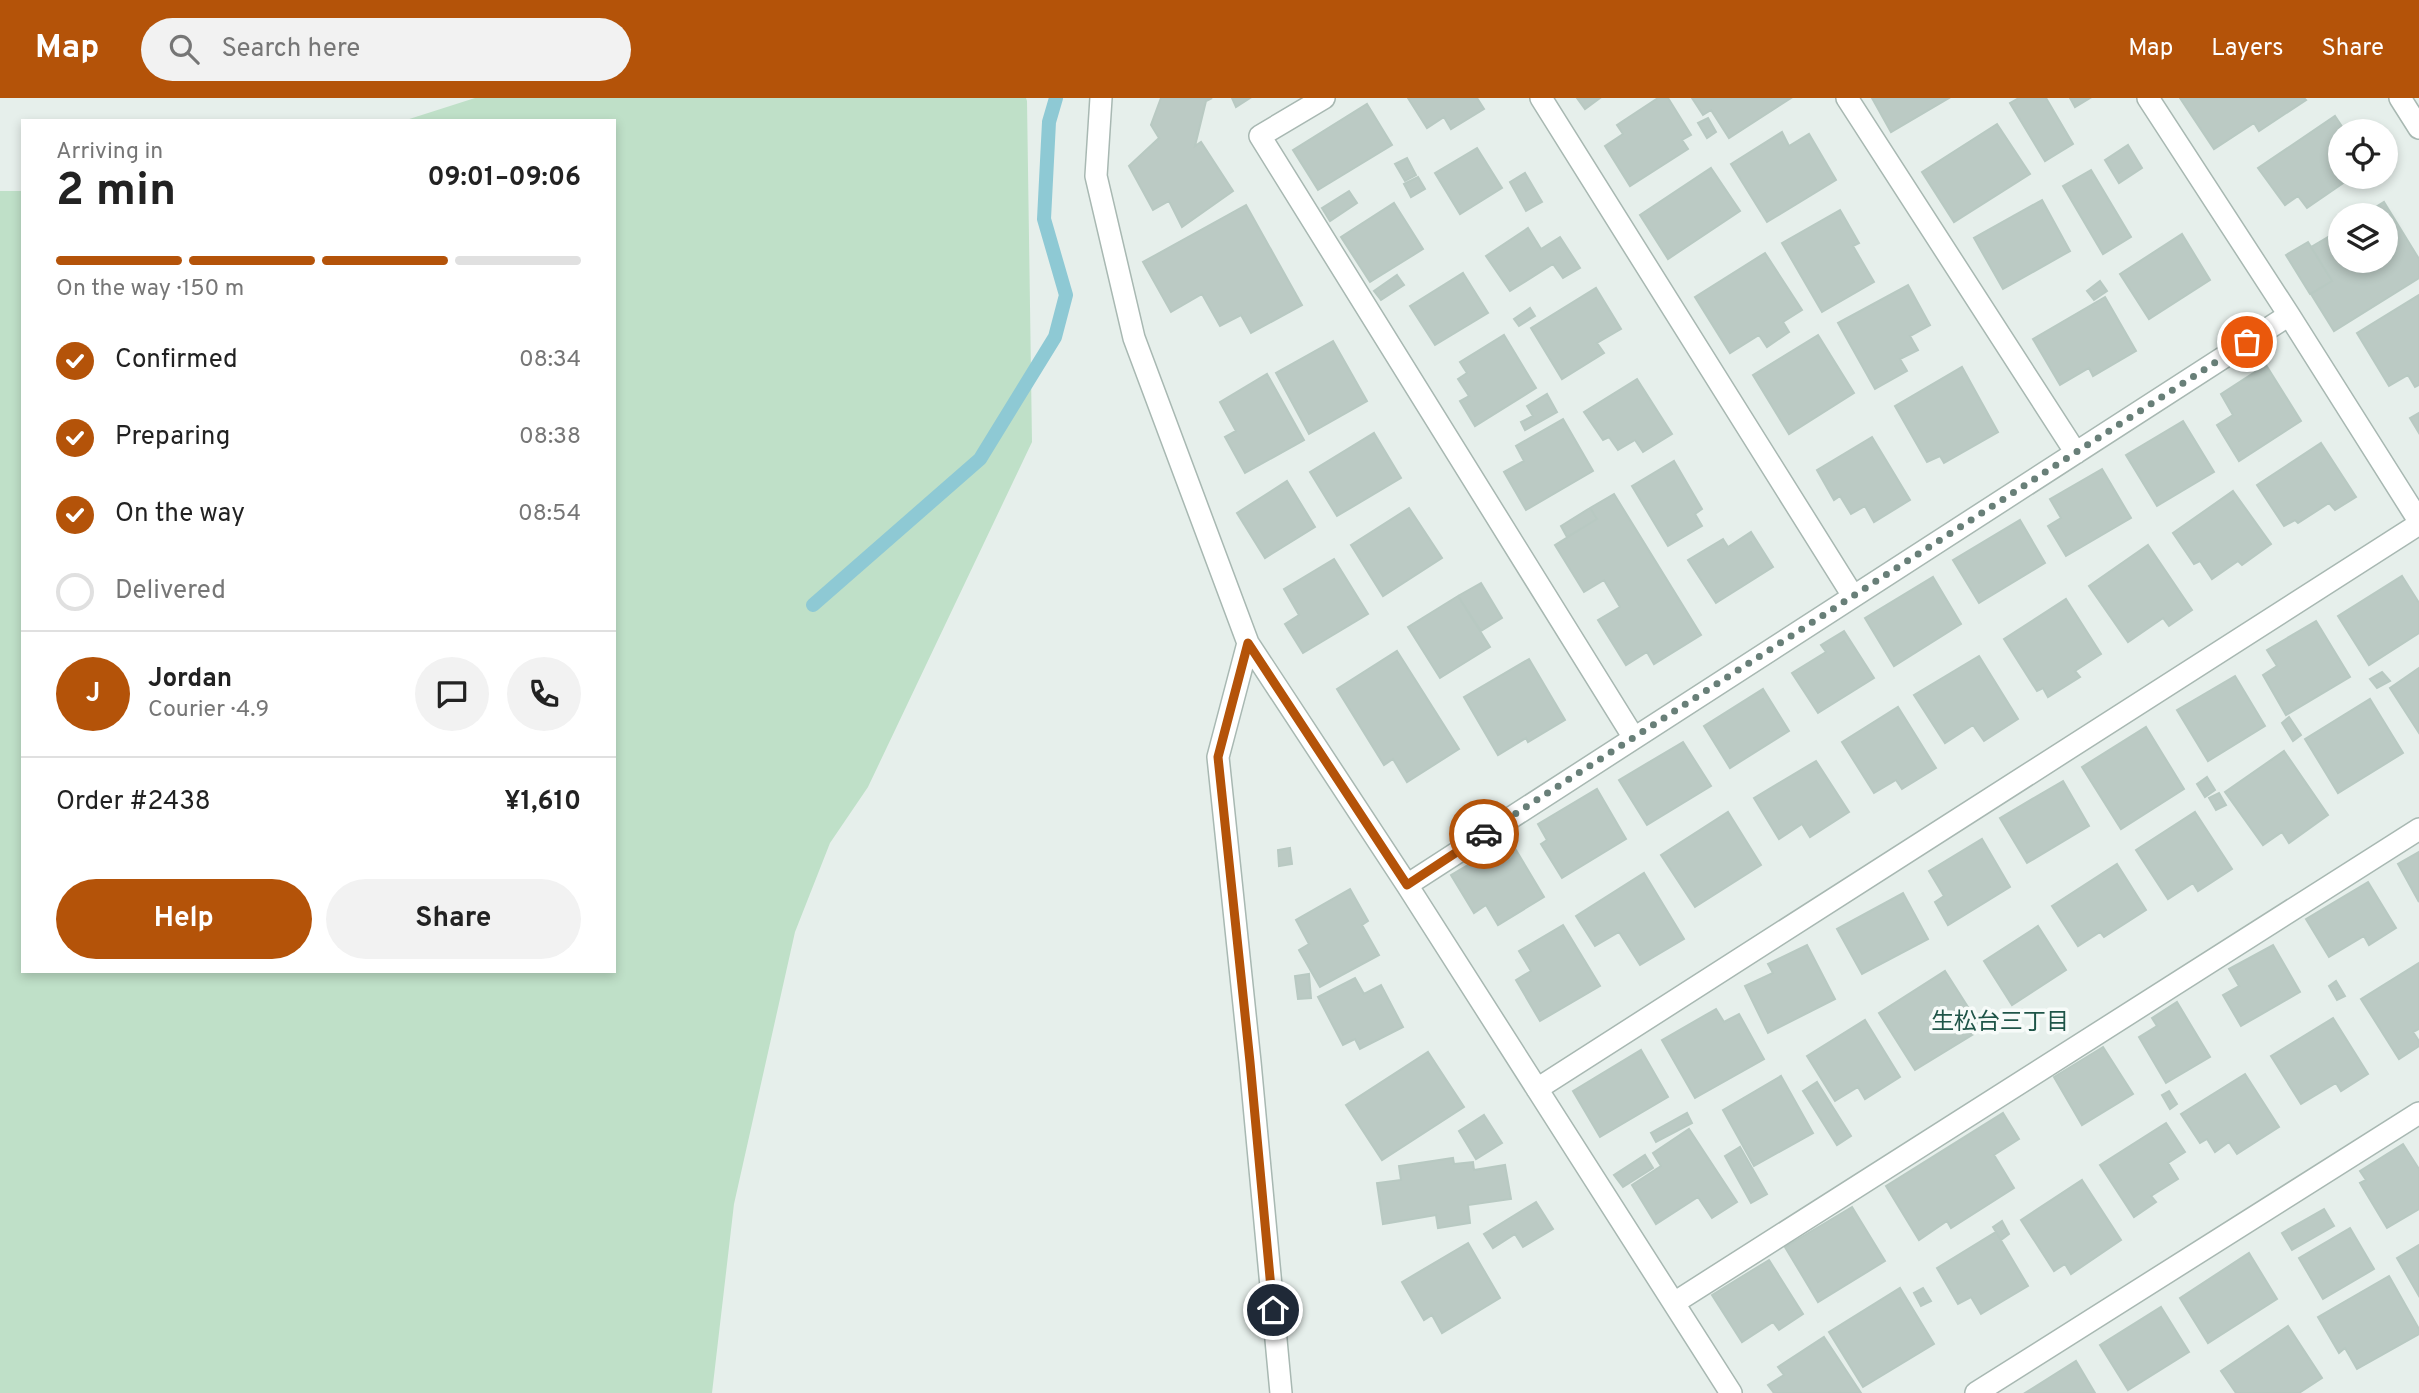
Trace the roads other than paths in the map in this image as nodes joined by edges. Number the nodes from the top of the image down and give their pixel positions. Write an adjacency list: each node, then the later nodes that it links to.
1 (1101, 98): 12 (street)
2 (1324, 98): 13 (street)
3 (1541, 98): 11 (street)
4 (1847, 98): 9 (street)
5 (2148, 98): 8 (street)
6 (2400, 98): 7 (street)
7 (2419, 128)
8 (2289, 315): 9 (street); 10 (street)
9 (2076, 453): 11 (street)
10 (2419, 523): 16 (street)
11 (1853, 596): 13 (street)
12 (1248, 643): 15 (street); 19 (street)
13 (1634, 738): 15 (street)
14 (2419, 829): 18 (street)
15 (1407, 885): 16 (street)
16 (1537, 1089): 18 (street)
17 (2419, 1113): 21 (street)
18 (1674, 1303): 20 (street)
19 (1280, 1393)
20 (1731, 1393)
21 (1976, 1393)

